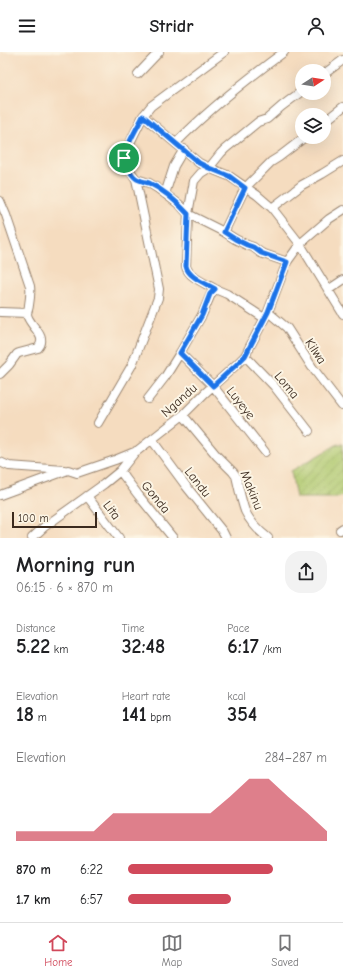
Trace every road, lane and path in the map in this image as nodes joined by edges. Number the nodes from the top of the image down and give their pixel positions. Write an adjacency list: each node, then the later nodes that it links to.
1 (159, 52): 6 (street)
2 (224, 52): 9 (street)
3 (284, 52): 11 (street)
4 (343, 60): 5 (street)
5 (331, 69)
6 (138, 74)
7 (295, 96): 15 (street)
8 (343, 107): 10 (street)
9 (143, 116): 11 (street); 16 (street)
10 (331, 116)
11 (176, 143): 13 (street)
12 (295, 144): 17 (street)
13 (184, 149): 15 (street); 18 (street)
14 (343, 161): 20 (street)
15 (209, 168): 17 (street); 22 (street)
16 (136, 179): 18 (street); 40 (street)
17 (245, 188): 20 (street); 23 (street)
18 (165, 194): 22 (street)
19 (0, 201): 30 (street)
20 (272, 208): 24 (street)
21 (343, 210): 24 (street, Ngandu)
22 (188, 214): 23 (street); 27 (street, Kilwa)
23 (224, 232): 25 (street)
24 (300, 244): 25 (street, Ngandu); 28 (street)
25 (287, 262): 32 (street, Ngandu)
26 (343, 280): 28 (street)
27 (215, 289): 32 (street, Kilwa); 33 (street)
28 (328, 290): 31 (street)
29 (0, 312): 30 (street)
30 (27, 314): 35 (street)
31 (343, 314)
32 (266, 315): 34 (street, Ngandu); 38 (street, Kilwa)
33 (180, 353): 36 (street, Luyeye); 37 (street)
34 (245, 356): 36 (street, Ngandu); 41 (street, Loma)
35 (0, 374)
36 (213, 386): 39 (street, Ngandu); 44 (street, Luyeye)
37 (148, 399)
38 (342, 406)
39 (182, 415): 42 (street, Ngandu); 54 (street, Makinu)
40 (98, 423)
41 (310, 431)
42 (152, 440): 43 (street, Ngandu); 53 (street, Landu)
43 (137, 451): 46 (street, Ngandu); 47 (street)
44 (266, 452)
45 (0, 462): 46 (street)
46 (68, 470): 48 (street, Ngandu)
47 (120, 471): 49 (street); 52 (street, Gonda)
48 (0, 496)
49 (87, 496): 50 (street); 51 (street, Lita)
50 (32, 538)
51 (119, 538)
52 (173, 538)
53 (226, 538)
54 (268, 538)

